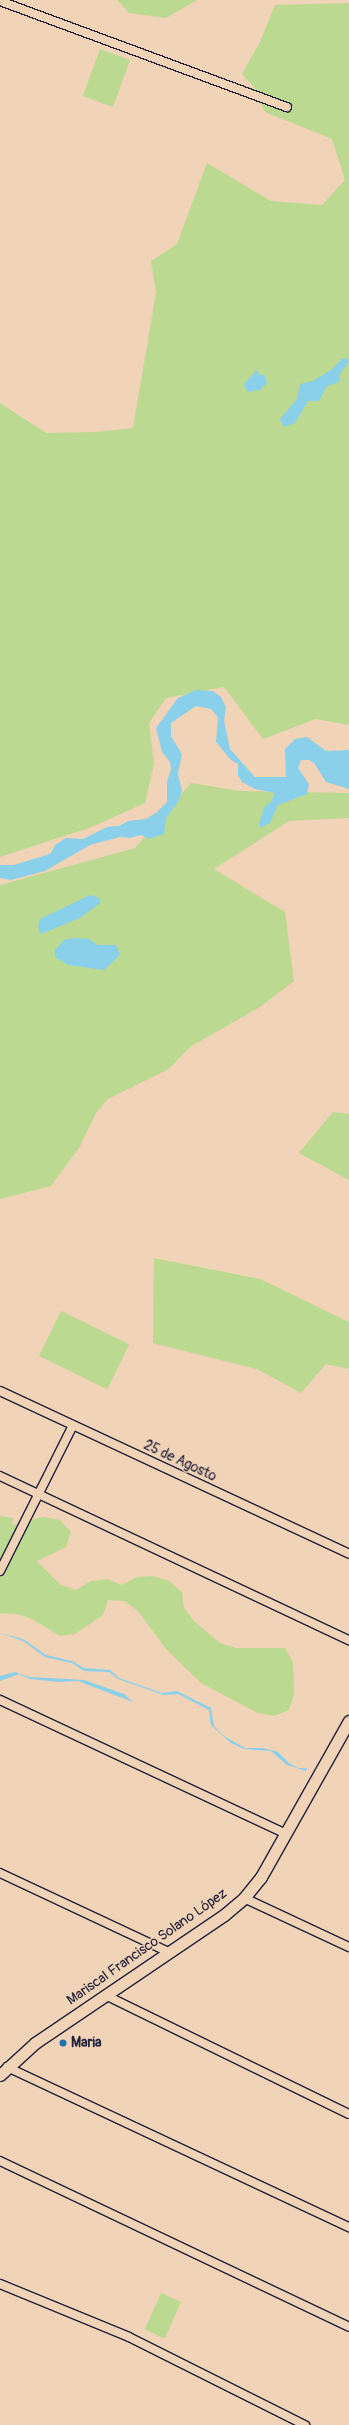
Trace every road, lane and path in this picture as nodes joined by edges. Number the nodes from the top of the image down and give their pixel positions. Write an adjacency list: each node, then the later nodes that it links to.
1 (0, 1): 2 (street)
2 (287, 107)
3 (0, 1391): 4 (street, 25 de Agosto)
4 (72, 1425): 6 (street); 7 (street, 25 de Agosto)
5 (0, 1476): 6 (street)
6 (38, 1494): 8 (street); 9 (street)
7 (349, 1554)
8 (0, 1571)
9 (349, 1640)
10 (0, 1700): 12 (street)
11 (349, 1721): 12 (main road, Mariscal Francisco Solano López)
12 (286, 1834): 14 (main road, Mariscal Francisco Solano López)
13 (0, 1873): 16 (street)
14 (244, 1898): 15 (street); 16 (main road, Mariscal Francisco Solano López)
15 (349, 1947)
16 (169, 1952): 17 (main road, Mariscal Francisco Solano López)
17 (105, 1995): 18 (main road, Mariscal Francisco Solano López); 19 (street)
18 (3, 2071): 21 (street)
19 (349, 2114)
20 (0, 2161): 23 (street)
21 (349, 2227)
22 (0, 2284): 24 (street)
23 (349, 2327)
24 (305, 2425)

